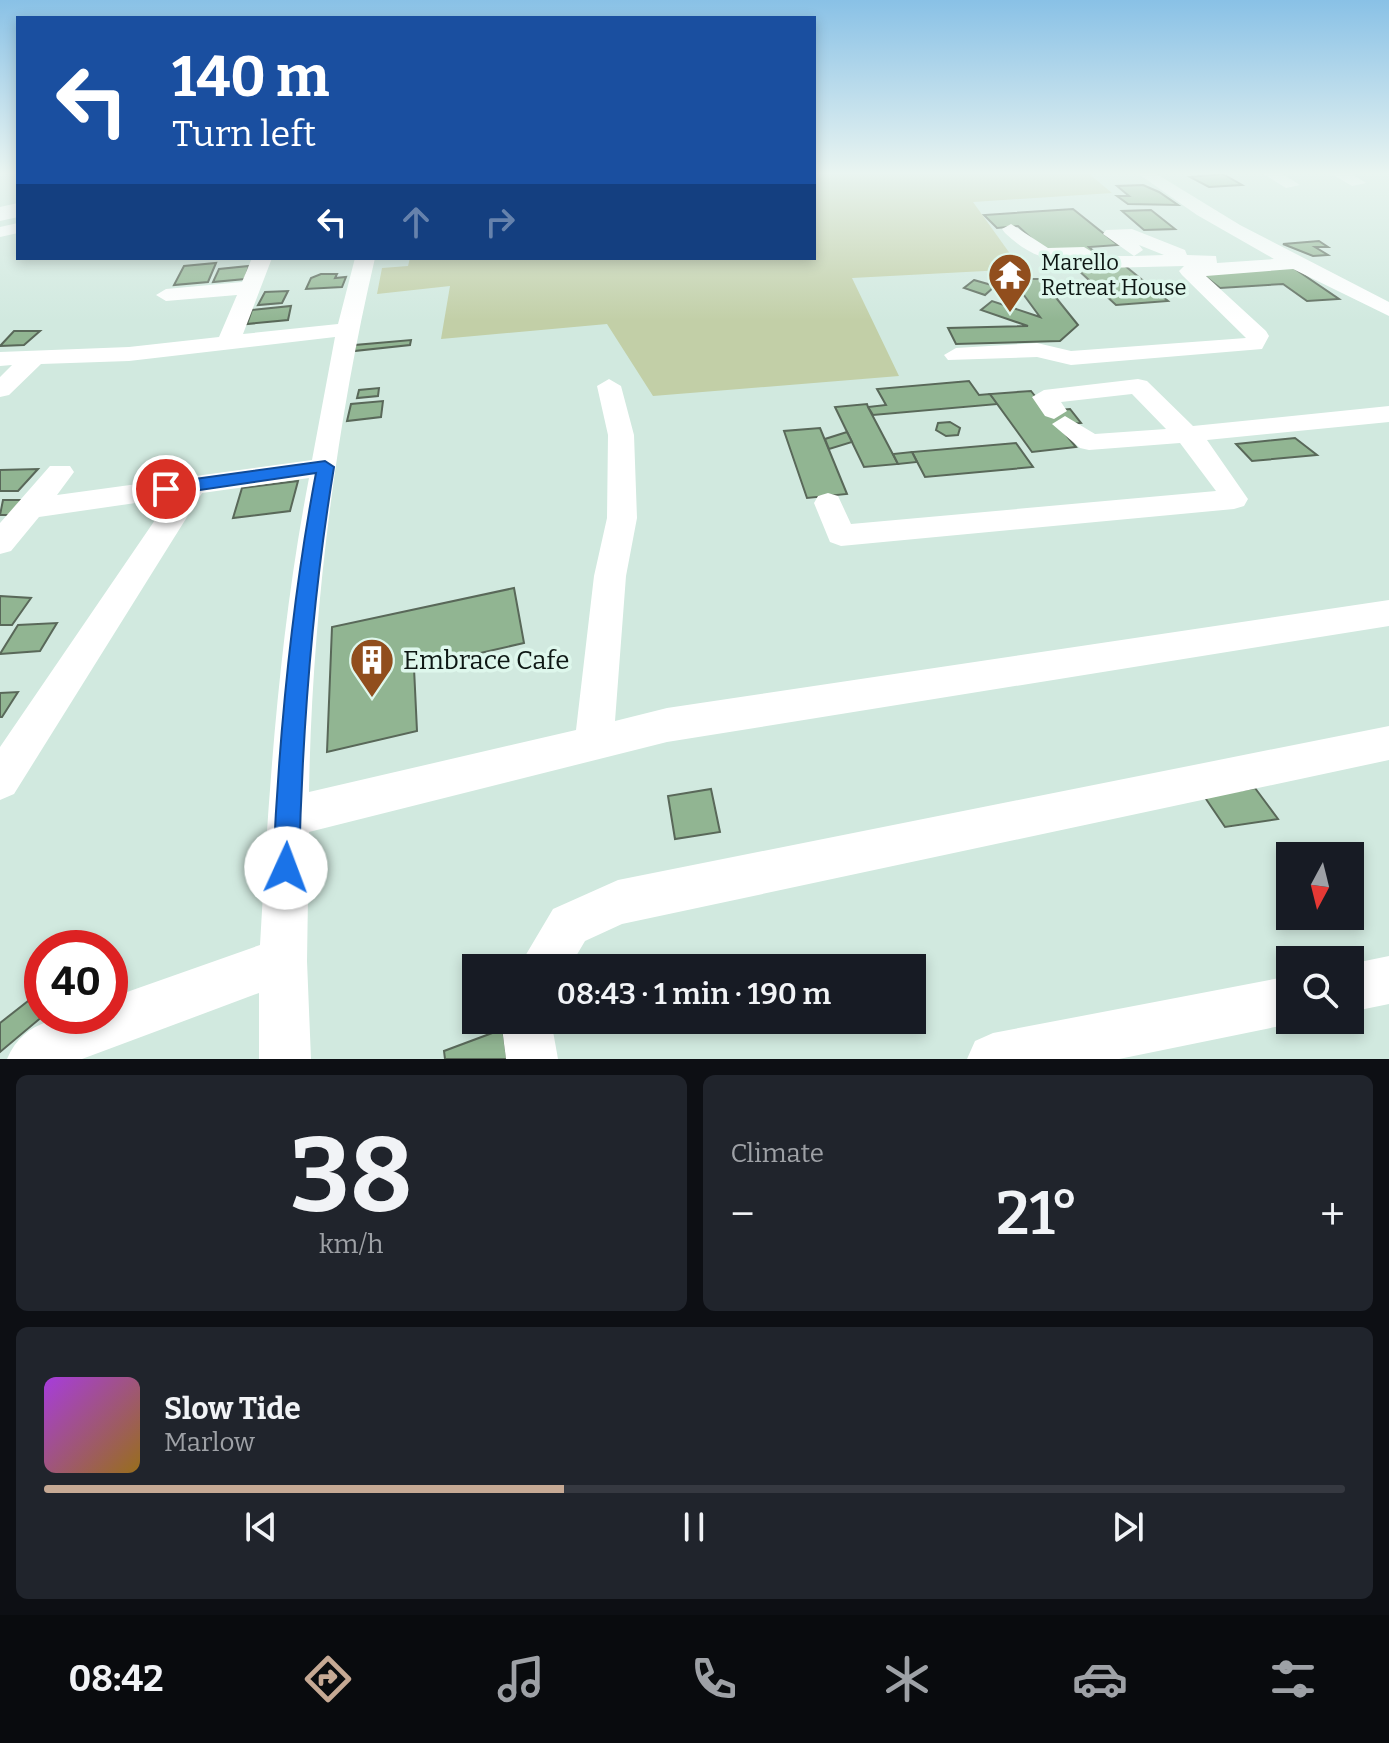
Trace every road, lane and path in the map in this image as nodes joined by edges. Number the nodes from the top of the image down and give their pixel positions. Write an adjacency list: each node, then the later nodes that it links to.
1 (1223, 222): 6 (street)
2 (1011, 229): 5 (street)
3 (1164, 249): 4 (street); 4 (street); 9 (street)
4 (1134, 250): 5 (street)
5 (1094, 256): 9 (street)
6 (1287, 259): 9 (street); 12 (street); 15 (street)
7 (261, 260): 10 (street)
8 (365, 260): 13 (street)
9 (1197, 261)
10 (249, 288): 11 (street); 14 (street)
11 (166, 295)
12 (1389, 310)
13 (348, 329): 14 (street); 22 (street)
14 (228, 343): 16 (street)
15 (956, 355)
16 (34, 358): 17 (street); 19 (street)
17 (0, 359)
18 (609, 386): 29 (street)
19 (0, 390)
20 (1389, 414): 21 (street)
21 (1185, 434): 21 (street); 25 (street)
22 (325, 467): 24 (street); 32 (street)
23 (60, 472): 26 (street)
24 (193, 485): 26 (street); 31 (street)
25 (828, 503)
26 (30, 508): 27 (street)
27 (0, 543)
28 (1389, 613): 29 (street)
29 (594, 742): 32 (street)
30 (1389, 743): 33 (street)
31 (0, 781)
32 (288, 817): 34 (street)
33 (551, 954)
34 (283, 961): 39 (street); 40 (street)
35 (1389, 980): 36 (street)
36 (1364, 985)
37 (1276, 1003): 42 (street)
38 (528, 1034): 41 (street)
39 (33, 1059)
40 (285, 1059)
41 (532, 1059)
42 (993, 1059)

